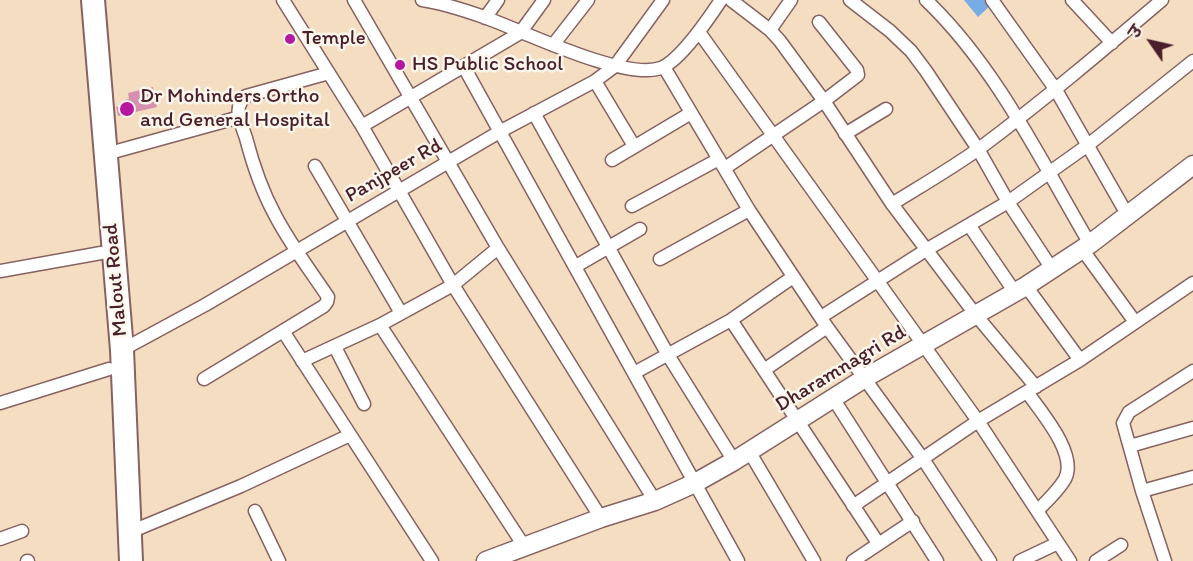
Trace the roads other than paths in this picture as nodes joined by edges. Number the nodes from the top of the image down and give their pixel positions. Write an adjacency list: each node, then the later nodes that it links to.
1 (80, 0): 68 (highway, Malout Road)
2 (93, 0): 47 (highway, Malout Road)
3 (283, 0): 30 (street)
4 (354, 0): 33 (street)
5 (422, 0): 18 (street)
6 (498, 0): 19 (street)
7 (544, 0): 23 (street)
8 (588, 0): 25 (street)
9 (663, 0): 27 (street, Panjpeer Rd)
10 (721, 0): 22 (street)
11 (731, 0): 21 (street)
12 (791, 0): 21 (street)
13 (850, 0): 46 (street)
14 (926, 0): 39 (street)
15 (992, 0): 32 (street)
16 (1072, 0): 24 (street)
17 (1162, 0): 24 (street)
18 (454, 4): 19 (street)
19 (485, 18): 23 (street)
20 (819, 22): 34 (street)
21 (770, 30): 34 (street)
22 (699, 32): 29 (street); 43 (street)
23 (520, 33): 25 (street); 28 (street)
24 (1112, 43): 32 (street)
25 (553, 45): 27 (street)
26 (1193, 61): 44 (street)
27 (615, 66): 29 (street); 31 (street, Panjpeer Rd)
28 (464, 67): 33 (street); 41 (street)
29 (663, 67): 37 (street)
30 (329, 73): 38 (street); 40 (street)
31 (595, 81): 36 (street, Panjpeer Rd); 45 (street)
32 (1056, 90): 39 (street); 44 (street)
33 (411, 98): 40 (street); 49 (street)
34 (824, 101): 42 (street); 43 (street)
35 (886, 109): 42 (street)
36 (534, 113): 41 (street, Panjpeer Rd); 63 (street)
37 (692, 113): 45 (street); 50 (street)
38 (240, 117): 47 (street); 66 (street)
39 (1018, 120): 46 (street); 53 (street)
40 (362, 126): 54 (street)
41 (501, 131): 49 (street, Panjpeer Rd); 70 (street)
42 (845, 134): 56 (street)
43 (774, 136): 50 (street); 74 (street)
44 (1088, 145): 53 (street); 59 (street)
45 (634, 146): 48 (street)
46 (978, 149): 55 (street); 56 (street)
47 (106, 154): 87 (highway, Malout Road)
48 (612, 160)
49 (447, 163): 54 (street, Panjpeer Rd); 65 (street)
50 (722, 163): 57 (street); 58 (street)
51 (315, 166): 60 (street)
52 (1192, 166): 59 (street, Dharamnagri Rd)
53 (1049, 174): 55 (street); 64 (street)
54 (399, 190): 60 (street, Panjpeer Rd); 76 (street)
55 (1008, 202): 61 (street); 71 (street)
56 (892, 204): 67 (street)
57 (632, 207)
58 (749, 210): 69 (street); 73 (street)
59 (1128, 216): 64 (street, Dharamnagri Rd)
60 (347, 220): 66 (street, Panjpeer Rd); 78 (street)
61 (969, 225): 67 (street); 77 (street)
62 (640, 229): 63 (street)
63 (608, 247): 70 (street); 88 (street)
64 (1086, 247): 71 (street, Dharamnagri Rd); 82 (street)
65 (498, 248): 76 (street); 112 (street)
66 (297, 250): 84 (street); 87 (street, Panjpeer Rd)
67 (926, 250): 74 (street); 79 (street)
68 (101, 254): 72 (street); 91 (highway, Malout Road)
69 (660, 259)
70 (576, 266): 94 (street)
71 (1052, 269): 77 (street, Dharamnagri Rd)
72 (0, 271)
73 (793, 277): 80 (street); 81 (street)
74 (876, 282): 81 (street); 85 (street)
75 (1193, 283): 82 (street)
76 (453, 285): 78 (street); 116 (street)
77 (1020, 288): 79 (street, Dharamnagri Rd); 89 (street)
78 (401, 313): 83 (street)
79 (975, 314): 85 (street, Dharamnagri Rd); 97 (street)
80 (731, 320): 88 (street); 92 (street)
81 (824, 322): 92 (street); 95 (street)
82 (1135, 322): 89 (street)
83 (380, 325): 86 (street); 124 (street)
84 (283, 331): 90 (street); 96 (street)
85 (923, 345): 95 (street, Dharamnagri Rd); 101 (street)
86 (335, 347): 90 (street); 100 (street)
87 (122, 350): 119 (highway, Malout Road)
88 (668, 355): 94 (street); 106 (street)
89 (1080, 360): 97 (street)
90 (302, 361): 104 (street)
91 (109, 369): 99 (street); 125 (highway, Malout Road)
92 (764, 370): 102 (street)
93 (1193, 371): 105 (street)
94 (634, 373): 110 (street)
95 (865, 378): 98 (street, Dharamnagri Rd); 107 (street)
96 (204, 379)
97 (1032, 390): 101 (street); 115 (street)
98 (833, 398): 102 (street, Dharamnagri Rd); 109 (street)
99 (0, 403)
100 (364, 404)
101 (978, 421): 107 (street); 115 (street)
102 (797, 422): 106 (street, Dharamnagri Rd); 113 (street)
103 (1193, 428): 105 (street)
104 (350, 435): 119 (street); 127 (street)
105 (1130, 446): 111 (street)
106 (741, 456): 110 (street, Dharamnagri Rd); 130 (street)
107 (923, 459): 109 (street); 133 (street)
108 (1193, 477): 111 (street)
109 (888, 481): 113 (street); 117 (street)
110 (694, 483): 112 (street, Dharamnagri Rd); 129 (street)
111 (1142, 491): 137 (street)
112 (655, 501): 116 (street, Dharamnagri Rd)
113 (853, 506): 121 (street)
114 (255, 511): 126 (street)
115 (1037, 511): 122 (street)
116 (601, 518): 124 (street, Dharamnagri Rd)
117 (913, 521): 121 (street); 132 (street)
118 (22, 531): 120 (street)
119 (129, 532): 125 (highway, Malout Road)
120 (0, 539)
121 (878, 543): 131 (street)
122 (1058, 543): 134 (street); 135 (street)
123 (1120, 545): 136 (street)
124 (524, 546): 128 (street, Dharamnagri Rd)
125 (126, 561)
126 (279, 561)
127 (432, 561)
128 (486, 561)
129 (738, 561)
130 (814, 561)
131 (853, 561)
132 (937, 561)
133 (990, 561)
134 (1020, 561)
135 (1070, 561)
136 (1095, 561)
137 (1165, 561)

